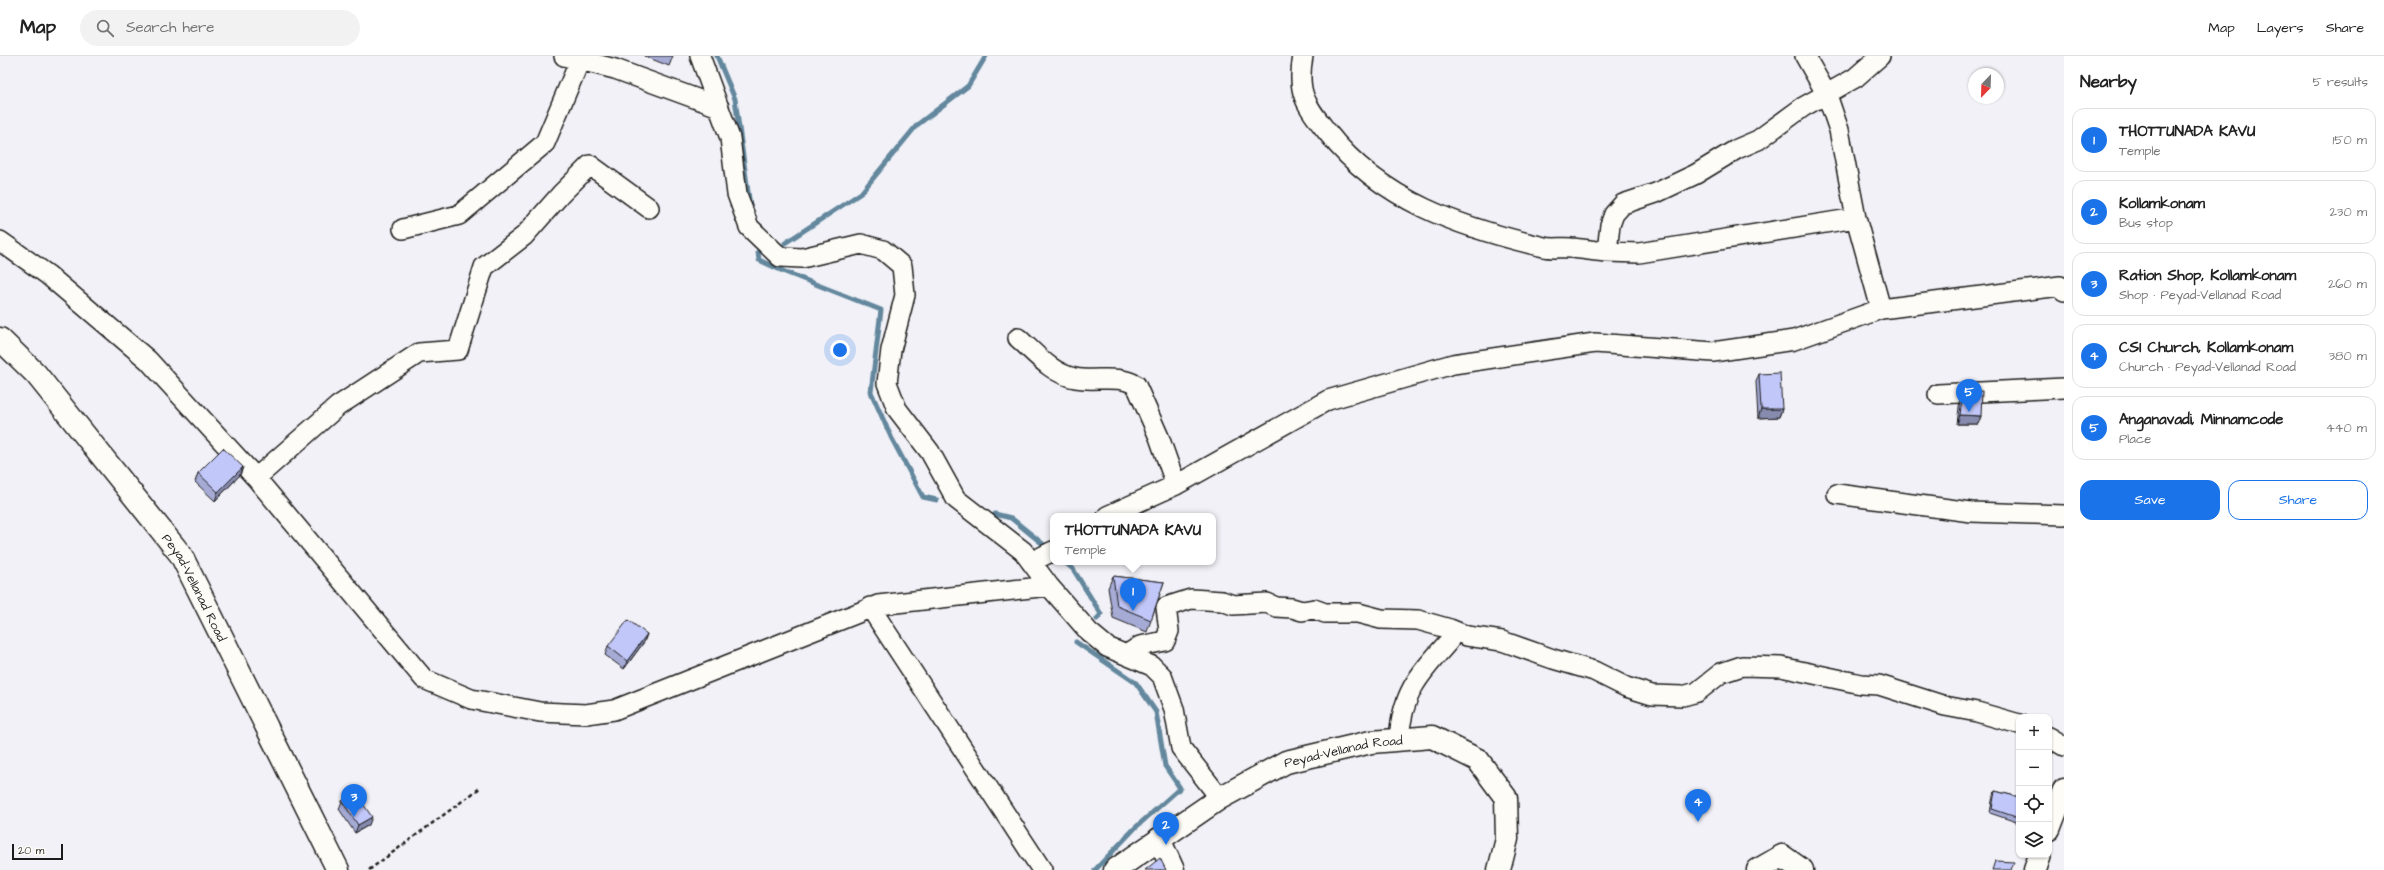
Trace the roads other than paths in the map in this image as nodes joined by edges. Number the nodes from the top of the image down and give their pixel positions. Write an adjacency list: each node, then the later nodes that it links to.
1 (700, 56): 7 (street)
2 (1303, 56): 12 (street)
3 (1805, 56): 6 (street)
4 (1880, 56): 6 (street)
5 (572, 58): 7 (street); 10 (street)
6 (1827, 95): 9 (street); 12 (street)
7 (719, 107): 24 (street)
8 (649, 208): 19 (street)
9 (1856, 218): 12 (street); 14 (street)
10 (403, 229)
11 (0, 240): 19 (street)
12 (1607, 252)
13 (2064, 291): 14 (street)
14 (1880, 309): 20 (street)
15 (1018, 338): 20 (street)
16 (0, 340): 38 (main road, Peyad-Vellanad Road)
17 (2064, 388): 18 (street)
18 (1938, 394)
19 (256, 478): 26 (street)
20 (1176, 485): 22 (street)
21 (1837, 494): 23 (street)
22 (1114, 513)
23 (2064, 515)
24 (1042, 557): 25 (street)
25 (1049, 586): 26 (street); 28 (street)
26 (870, 607): 39 (street)
27 (1449, 640): 31 (street)
28 (1126, 655): 29 (street); 34 (street)
29 (2016, 723)
30 (2052, 739): 32 (street)
31 (1399, 740): 34 (main road, Peyad-Vellanad Road); 42 (main road, Peyad-Vellanad Road)
32 (2064, 746)
33 (2064, 790): 35 (main road)
34 (1220, 798): 36 (main road, Peyad-Vellanad Road)
35 (2052, 822)
36 (1159, 839): 40 (main road, Peyad-Vellanad Road); 41 (main road)
37 (2039, 858): 45 (main road)
38 (338, 870)
39 (1042, 870)
40 (1115, 870)
41 (1173, 870)
42 (1499, 870)
43 (1758, 870): 44 (main road)
44 (1802, 870)
45 (2035, 870)

